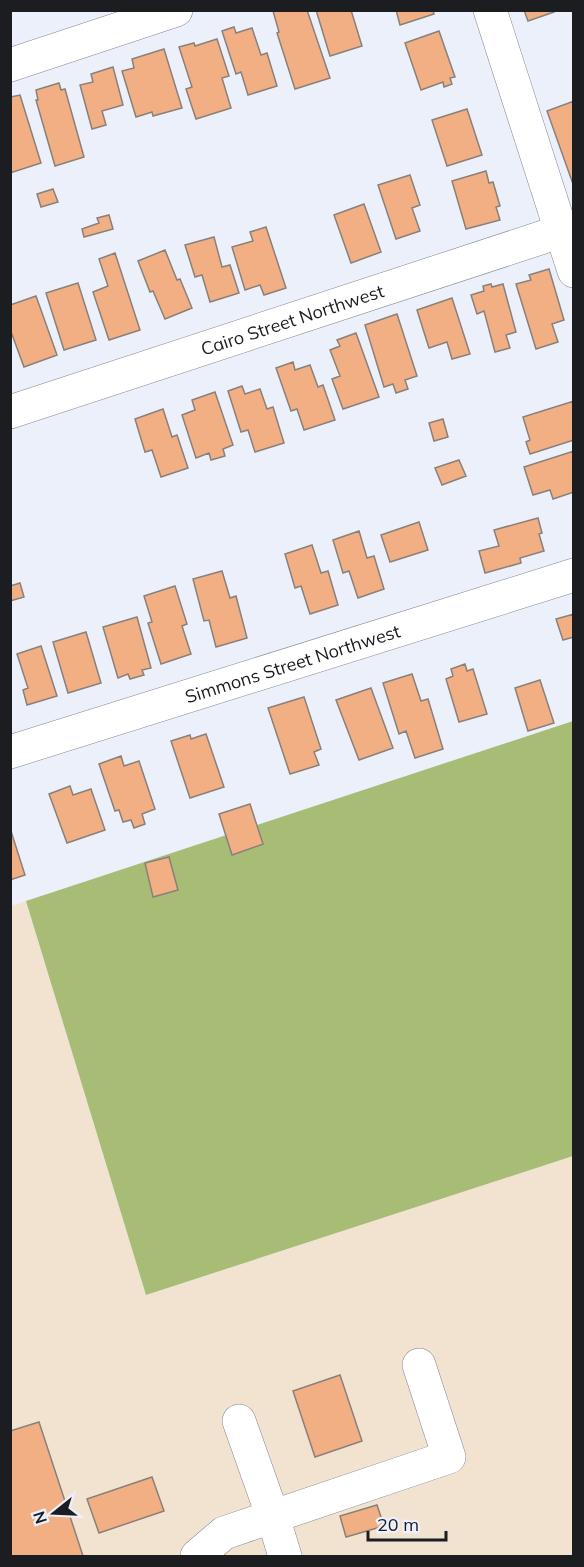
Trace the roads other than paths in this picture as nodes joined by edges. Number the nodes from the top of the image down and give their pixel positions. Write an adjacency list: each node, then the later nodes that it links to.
1 (176, 10): 3 (street)
2 (490, 10): 4 (street)
3 (10, 64)
4 (567, 229): 5 (street); 6 (street, Cairo Street Northwest)
5 (573, 271)
6 (10, 412)
7 (573, 575): 8 (street, Simmons Street Northwest)
8 (11, 750)
9 (419, 1365): 11 (street)
10 (239, 1421): 11 (street)
11 (273, 1517): 12 (street); 13 (street)
12 (197, 1557)
13 (285, 1557)

